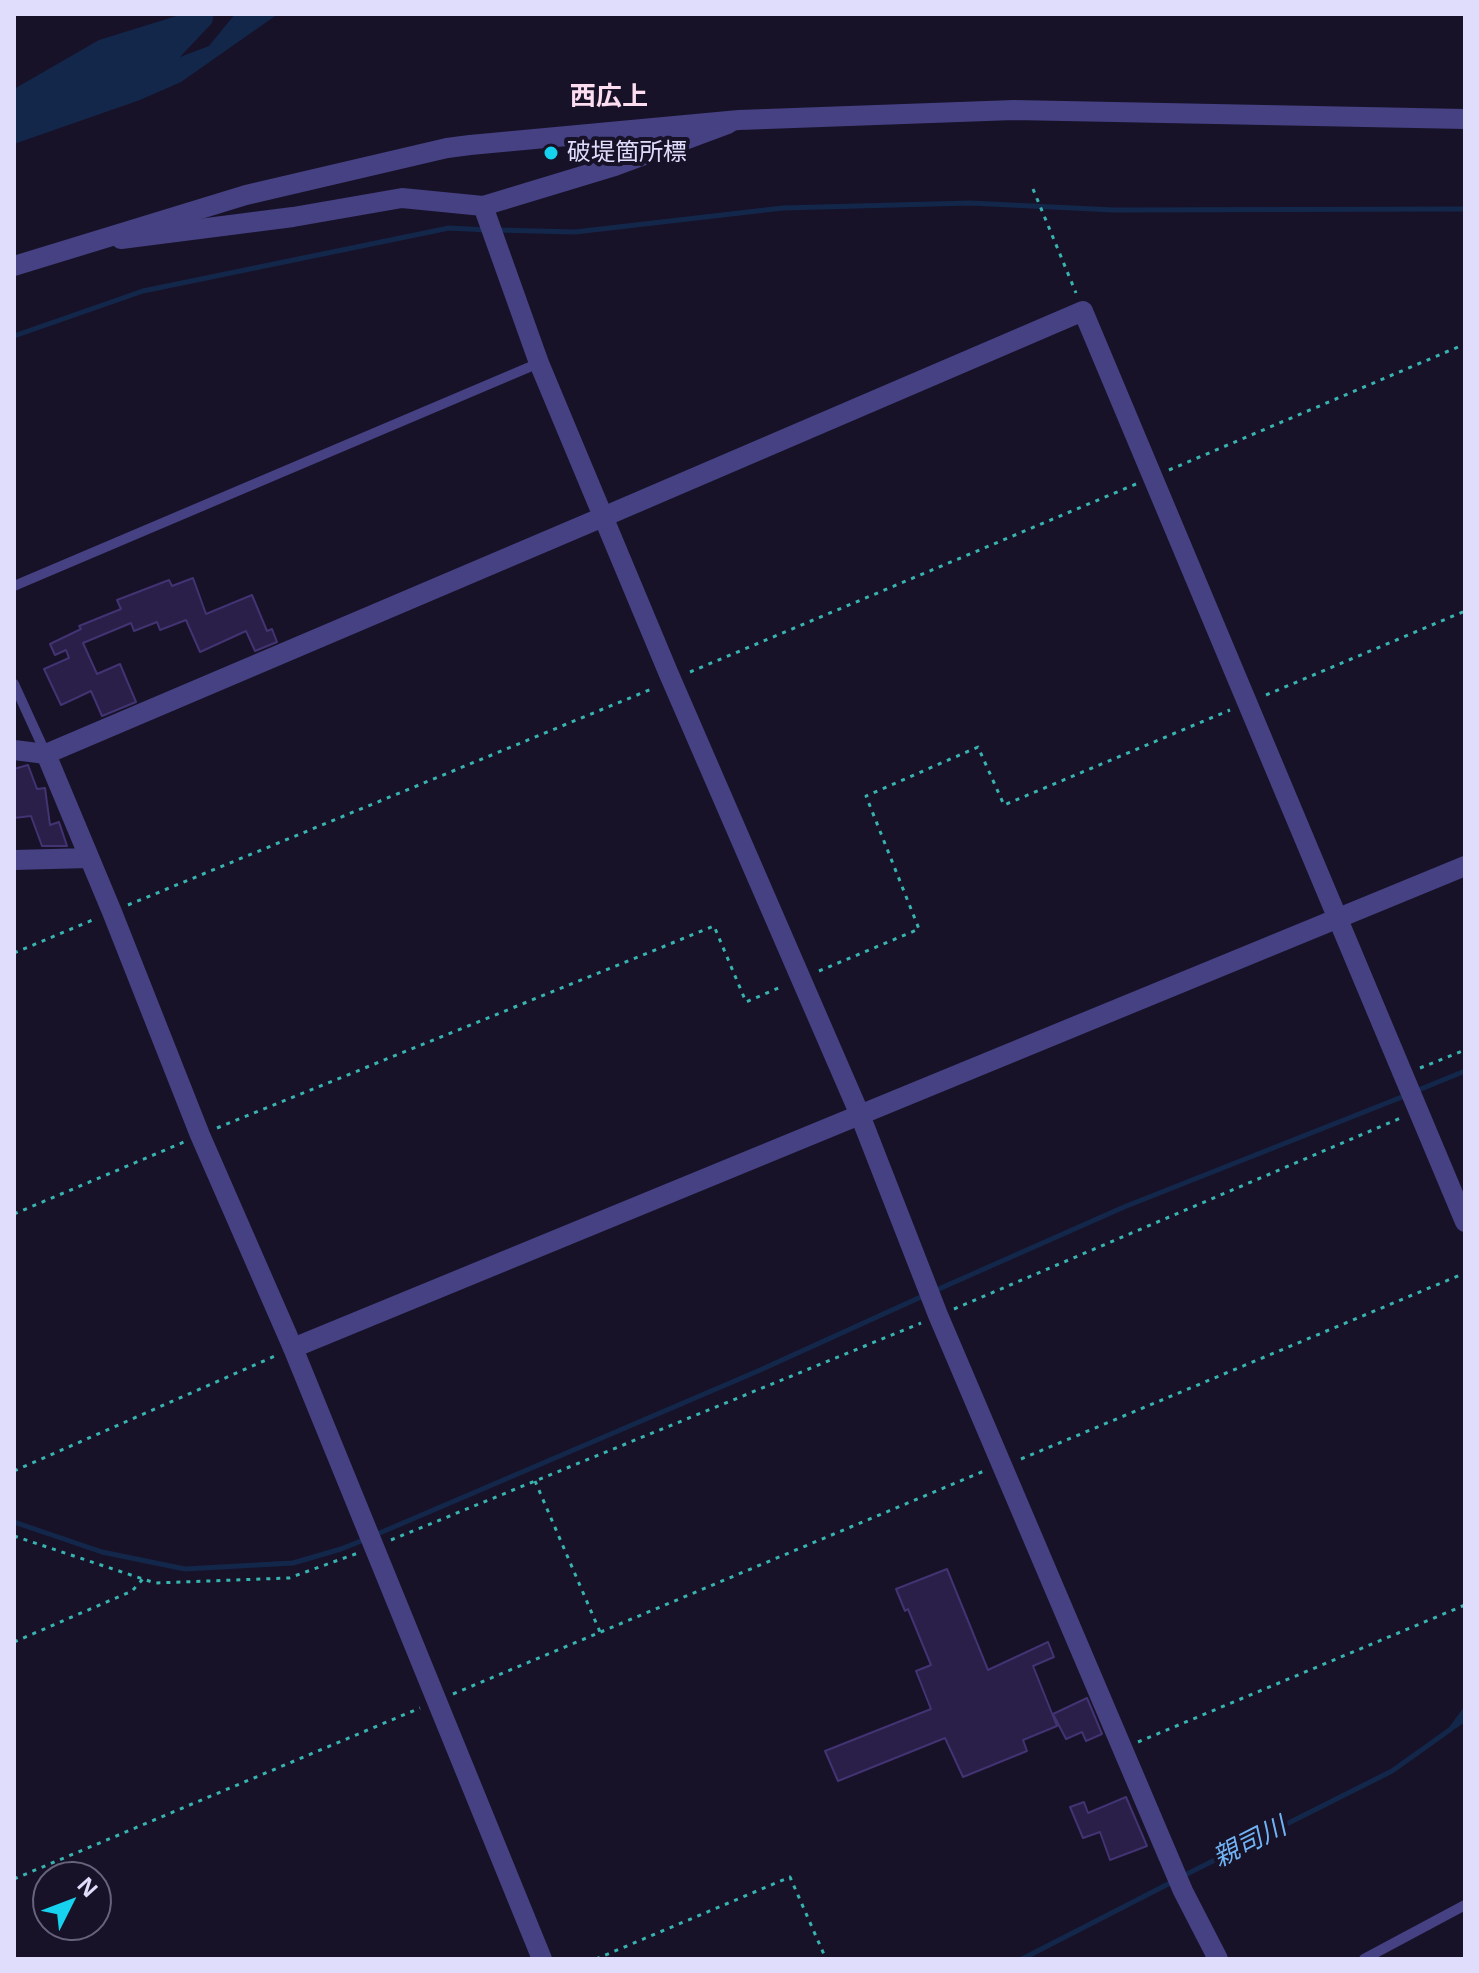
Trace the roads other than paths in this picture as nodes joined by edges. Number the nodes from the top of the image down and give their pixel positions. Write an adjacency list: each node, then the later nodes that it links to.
1 (1465, 119): 2 (street)
2 (739, 120): 3 (street); 4 (street)
3 (483, 206): 4 (street); 6 (street)
4 (88, 243): 5 (street)
5 (14, 266)
6 (539, 363): 7 (street); 8 (lane)
7 (603, 517): 11 (street); 15 (street); 16 (street)
8 (14, 586)
9 (14, 684): 11 (lane)
10 (14, 750): 11 (street)
11 (46, 754): 12 (street)
12 (89, 858): 13 (street); 18 (street)
13 (14, 860)
14 (1465, 866): 15 (street)
15 (1337, 920): 16 (street); 17 (street)
16 (860, 1115): 18 (street); 21 (street)
17 (1465, 1222)
18 (293, 1348): 20 (street)
19 (1465, 1905): 22 (lane)
20 (542, 1959)
21 (1218, 1959)
22 (1364, 1959)

